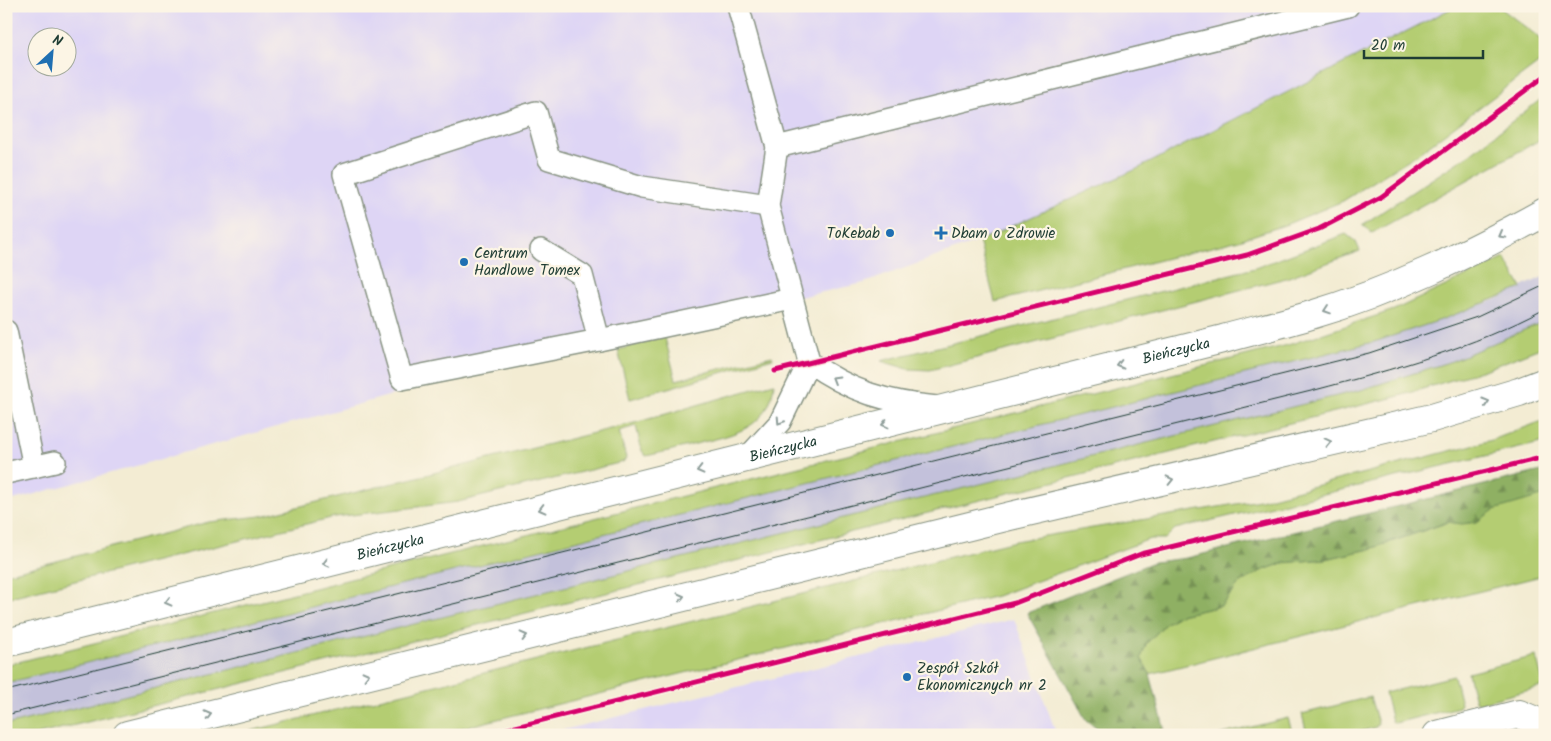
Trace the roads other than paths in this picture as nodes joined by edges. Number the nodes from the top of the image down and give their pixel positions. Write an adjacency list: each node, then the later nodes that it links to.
1 (738, 6): 3 (lane)
2 (1348, 6): 3 (lane)
3 (777, 147): 4 (lane)
4 (768, 206): 7 (lane); 9 (lane)
5 (1545, 212): 12 (main road, Bieńczycka, one-way to 12)
6 (541, 250): 9 (lane)
7 (792, 299): 9 (lane); 10 (lane)
8 (6, 331): 15 (lane)
9 (599, 340)
10 (809, 362): 12 (lane, one-way to 10); 13 (lane, one-way to 13)
11 (1545, 382): 19 (main road, one-way to 11)
12 (949, 408): 13 (main road, Bieńczycka, one-way to 13)
13 (747, 458): 17 (main road, Bieńczycka, one-way to 17)
14 (55, 462): 15 (lane)
15 (34, 467): 16 (lane)
16 (6, 473)
17 (6, 643)
18 (1545, 725): 20 (main road)
19 (127, 735)
20 (1437, 735)

